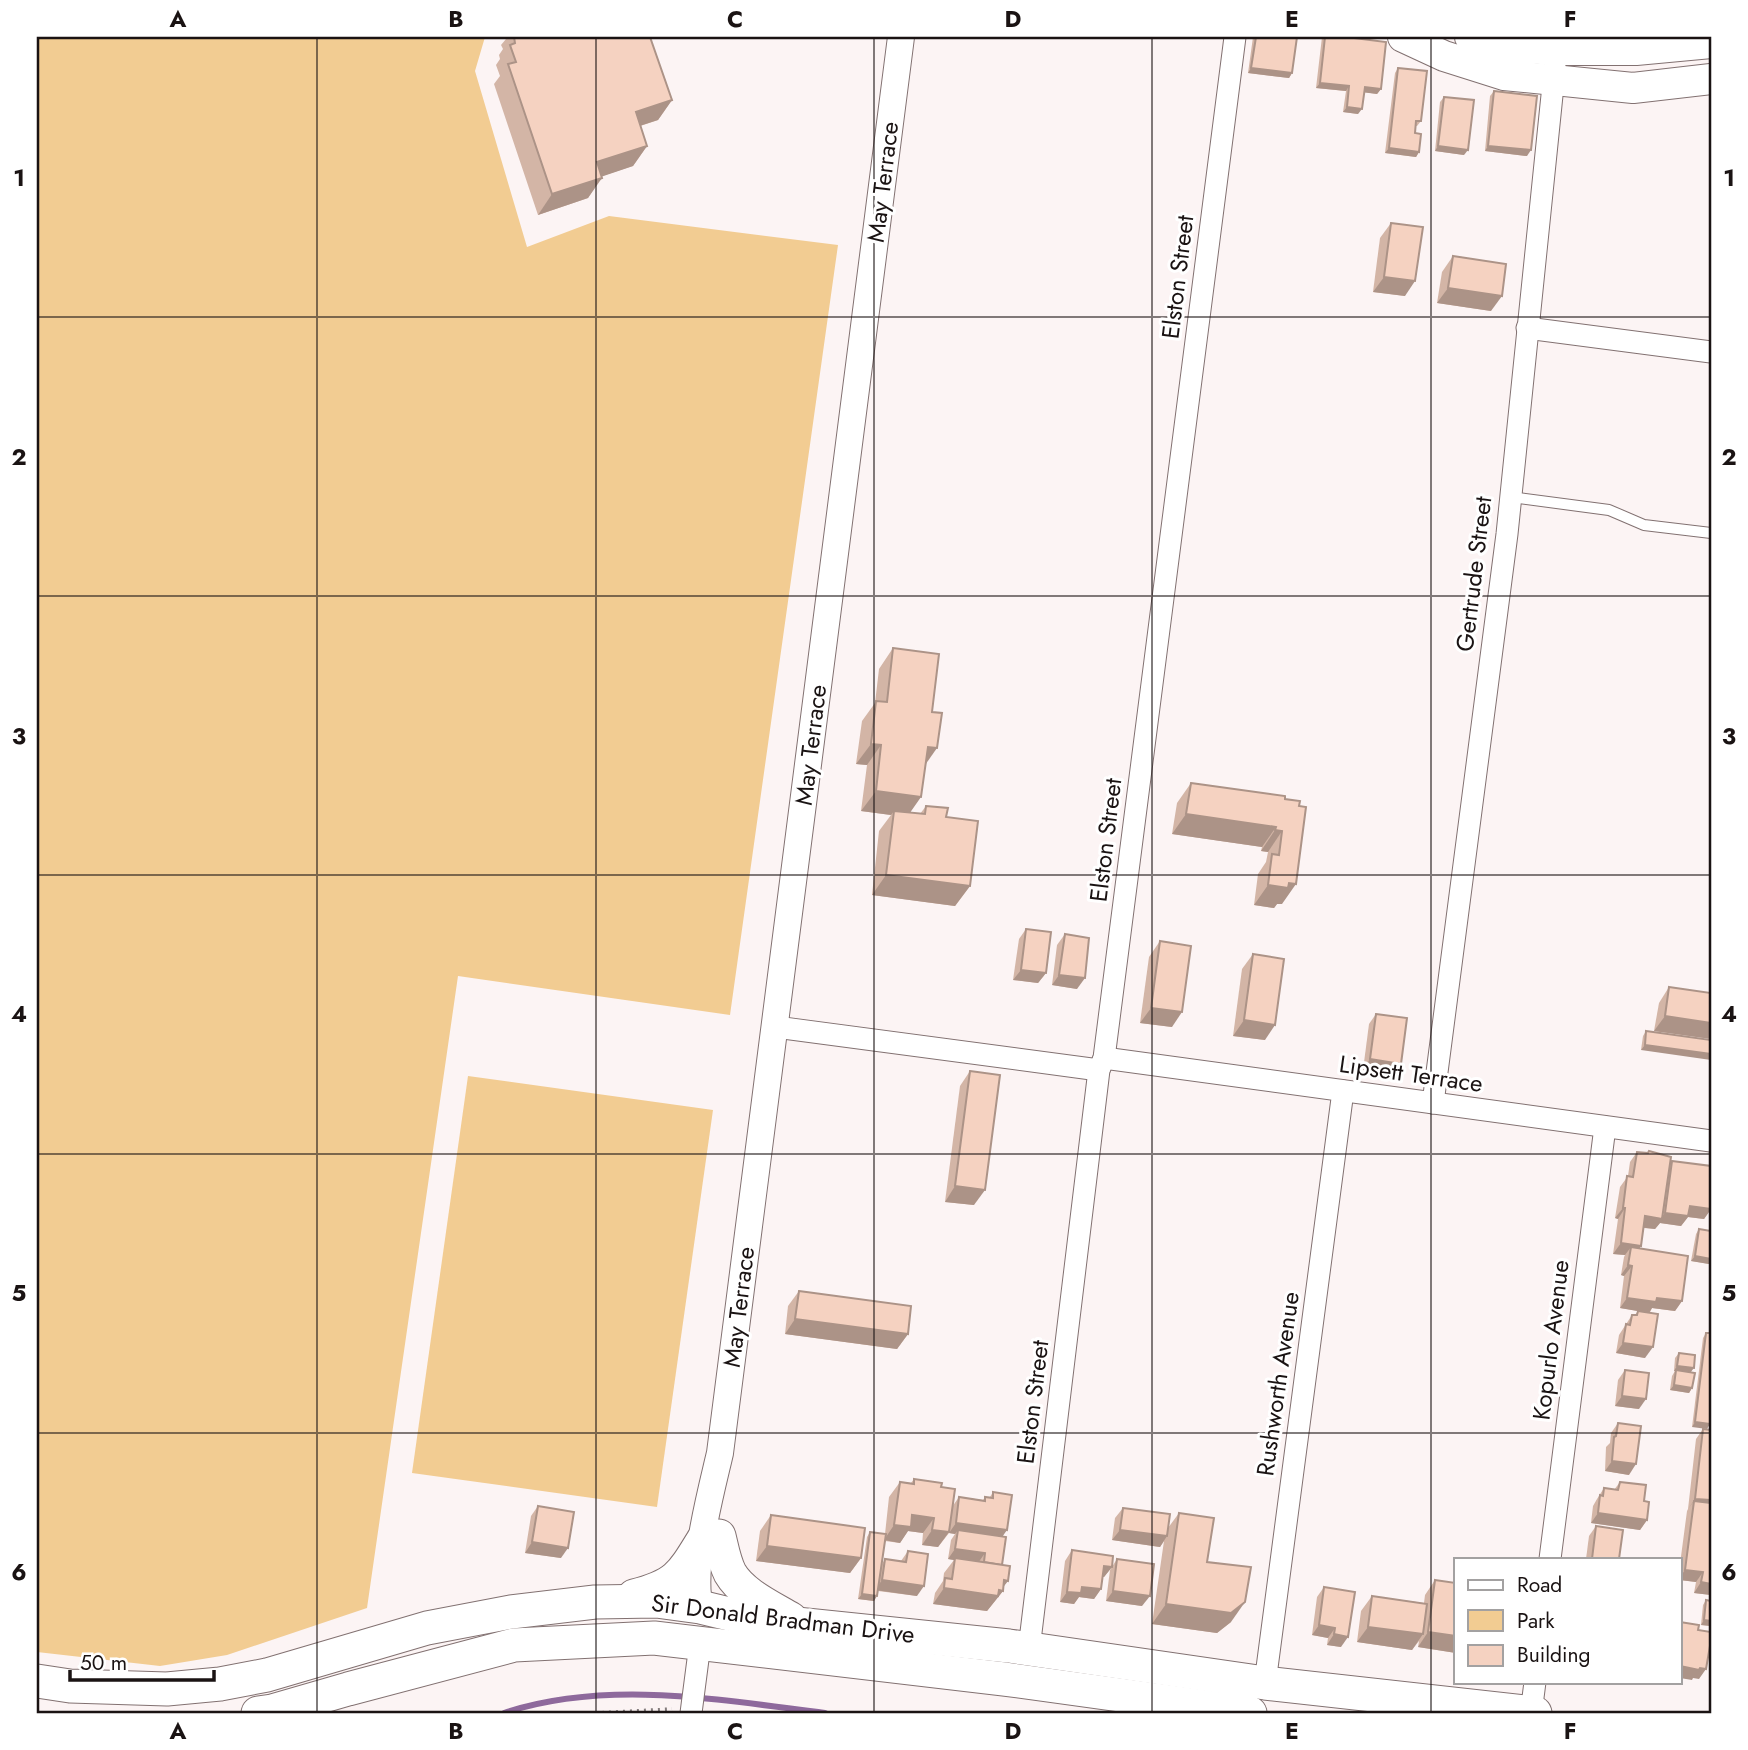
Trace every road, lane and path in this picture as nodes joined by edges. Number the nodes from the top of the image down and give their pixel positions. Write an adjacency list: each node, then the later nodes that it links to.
1 (901, 37): 13 (street, May Terrace)
2 (1235, 37): 14 (street, Elston Street)
3 (1403, 37): 8 (main road)
4 (1469, 37): 6 (main road)
5 (1711, 43): 6 (main road)
6 (1557, 50): 8 (street, Gertrude Street)
7 (1711, 79): 8 (main road)
8 (1553, 81): 9 (street, Gertrude Street)
9 (1527, 328): 10 (street); 11 (street, Gertrude Street)
10 (1711, 352)
11 (1511, 497): 12 (lane); 16 (street, Gertrude Street)
12 (1711, 533)
13 (776, 1027): 14 (street, Lipsett Terrace); 19 (street, May Terrace)
14 (1102, 1064): 15 (street, Lipsett Terrace); 26 (street, Elston Street)
15 (1343, 1091): 16 (street, Lipsett Terrace); 29 (street, Rushworth Avenue)
16 (1433, 1102): 17 (street, Lipsett Terrace)
17 (1605, 1127): 18 (street, Lipsett Terrace); 20 (street, Kopurlo Avenue)
18 (1711, 1141)
19 (711, 1538): 21 (main road); 22 (street, May Terrace); 23 (main road)
20 (1550, 1558)
21 (608, 1602): 22 (main road, Sir Donald Bradman Drive); 28 (main road, Sir Donald Bradman Drive)
22 (700, 1607): 23 (main road, Sir Donald Bradman Drive); 24 (main road); 27 (main road)
23 (796, 1622): 26 (main road, Sir Donald Bradman Drive)
24 (654, 1638): 25 (main road, Sir Donald Bradman Drive); 32 (main road, Sir Donald Bradman Drive)
25 (700, 1644): 27 (main road, Sir Donald Bradman Drive); 31 (street)
26 (1029, 1649): 29 (main road, Sir Donald Bradman Drive)
27 (768, 1653): 34 (main road, Sir Donald Bradman Drive)
28 (37, 1681)
29 (1265, 1683): 35 (main road, Sir Donald Bradman Drive)
30 (1535, 1684): 35 (street)
31 (691, 1711): 33 (path)
32 (258, 1713)
33 (595, 1713)
34 (1250, 1713)
35 (1532, 1713)

